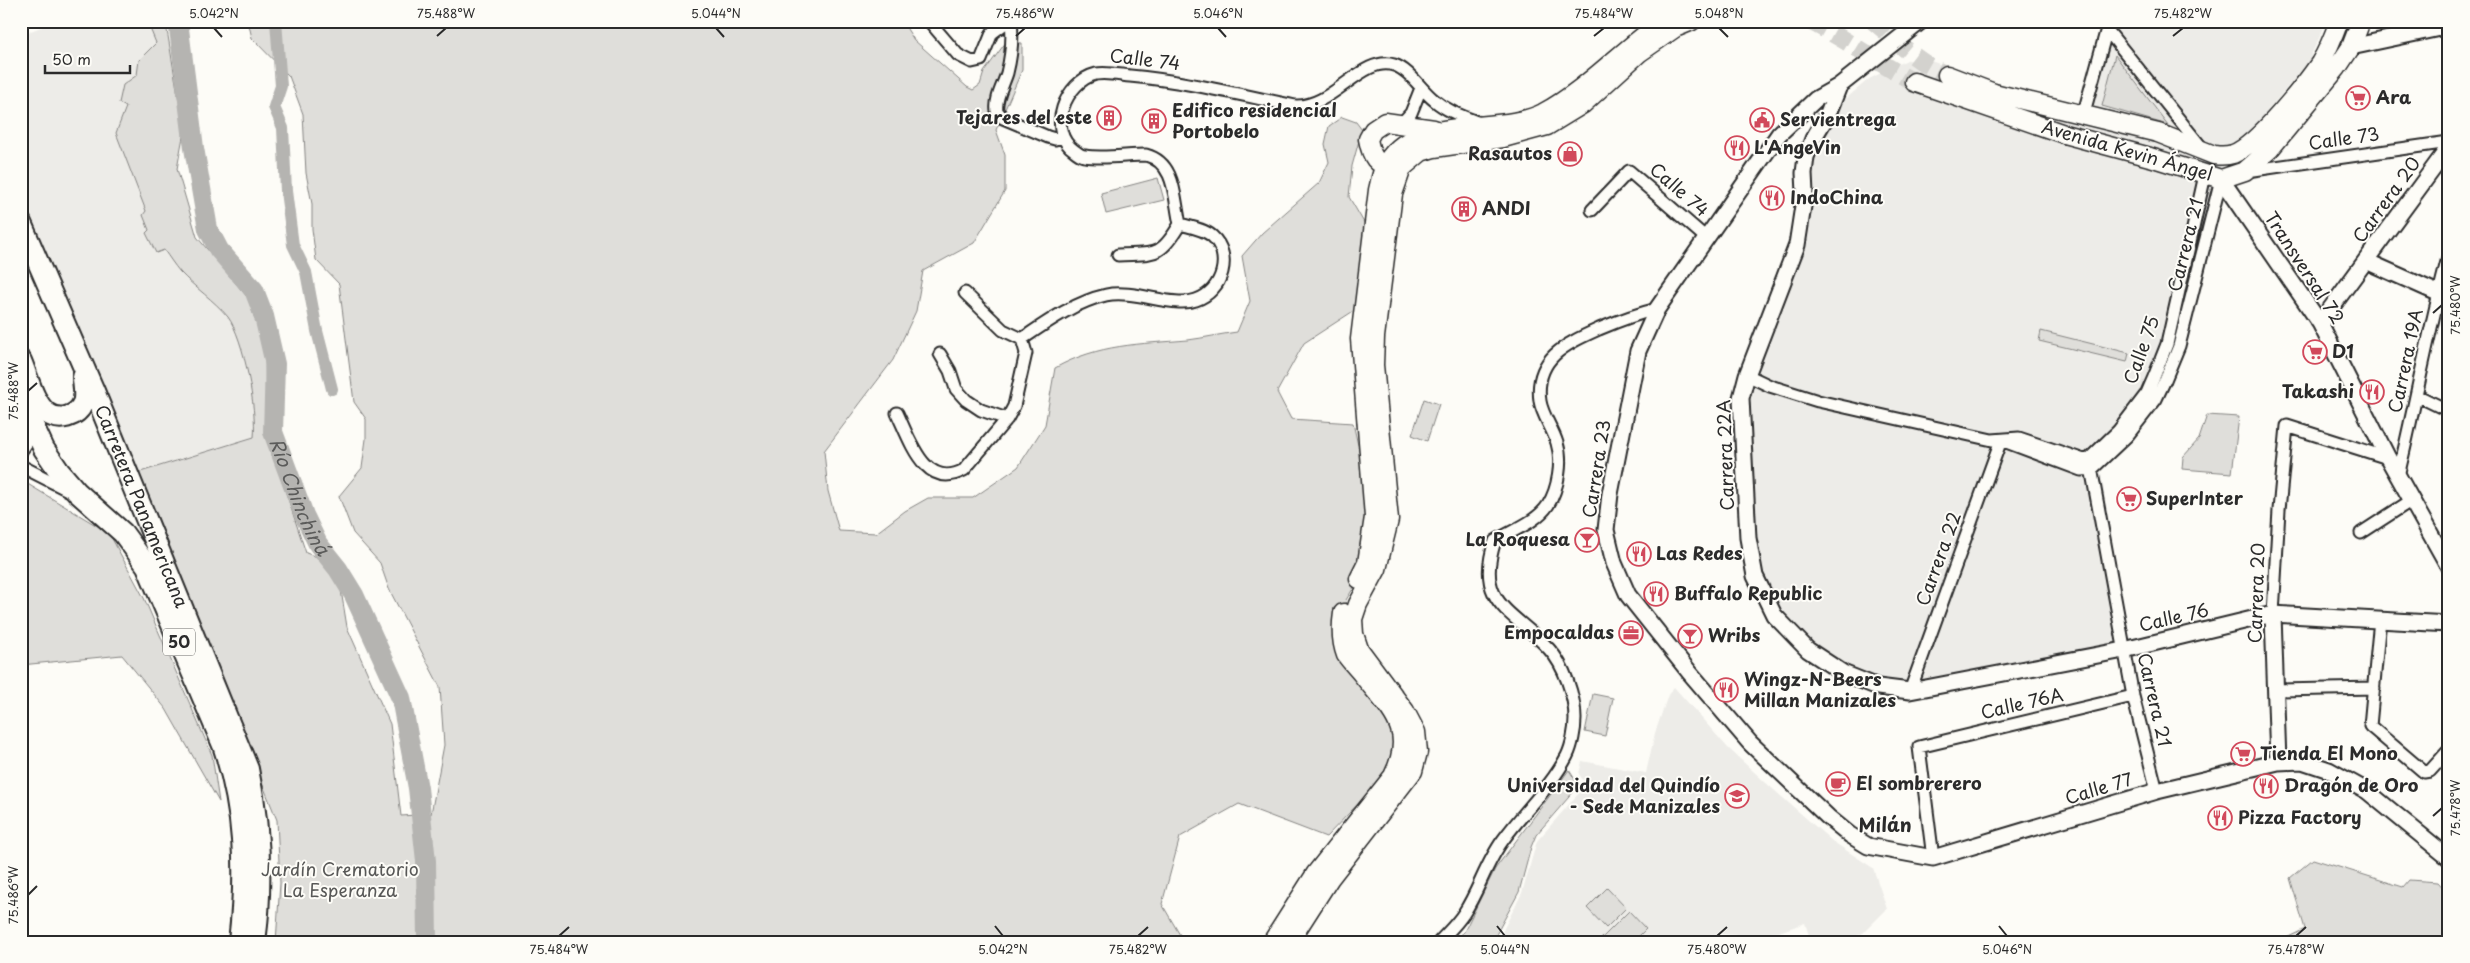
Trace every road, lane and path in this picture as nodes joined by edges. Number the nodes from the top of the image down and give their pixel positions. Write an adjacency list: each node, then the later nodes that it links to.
1 (929, 21): 2 (street)
2 (1010, 21): 22 (street)
3 (1663, 21): 19 (main road)
4 (1692, 21): 29 (main road)
5 (1921, 21): 10 (street, Carrera 23)
6 (2339, 21): 26 (main road, Avenida Kevin Ángel)
7 (2361, 21): 11 (main road, Avenida Kevin Ángel)
8 (2108, 26): 16 (street); 26 (street)
9 (2449, 26): 11 (street)
10 (1908, 28): 14 (street, Carrera 23)
11 (2351, 47): 30 (main road, Avenida Kevin Ángel)
12 (1947, 76): 16 (main road, Avenida Kevin Ángel)
13 (1914, 82): 25 (main road, Avenida Kevin Ángel)
14 (1839, 86): 35 (street, Carrera 23); 47 (street, Carrera 22A)
15 (1421, 88): 17 (street); 19 (street, Calle 74); 22 (street, Calle 74)
16 (2083, 116): 18 (main road, Avenida Kevin Ángel)
17 (1401, 124): 20 (main road); 28 (main road)
18 (2123, 124): 21 (main road, Avenida Kevin Ángel); 25 (main road)
19 (1485, 125): 20 (main road)
20 (1445, 130): 28 (main road)
21 (2158, 133): 26 (main road, Avenida Kevin Ángel); 27 (main road)
22 (1062, 137): 34 (street)
23 (2449, 142): 30 (street, Calle 73)
24 (2449, 147): 38 (street, Carrera 20)
25 (2113, 148): 27 (main road, Avenida Kevin Ángel)
26 (2204, 152)
27 (2150, 157): 31 (main road, Avenida Kevin Ángel)
28 (1384, 167): 29 (main road); 79 (main road)
29 (1402, 168): 80 (main road)
30 (2245, 171): 31 (main road, Avenida Kevin Ángel)
31 (2213, 177): 42 (street, Transversal 72); 57 (street, Calle 75); 57 (street, Carrera 21)
32 (1592, 210): 35 (street, Calle 74)
33 (21, 223): 46 (highway, Carretera Panamericana / 50)
34 (1180, 224): 36 (street); 43 (street)
35 (1705, 237): 41 (street, Carrera 23)
36 (1118, 254)
37 (2449, 254): 40 (street, Carrera 19A)
38 (2366, 261): 40 (street); 42 (street, Carrera 20)
39 (965, 293): 43 (street)
40 (2444, 296): 49 (street, Carrera 19A)
41 (1656, 309): 75 (street, Carrera 23); 81 (street)
42 (2320, 322): 56 (street, Transversal 72)
43 (1022, 339): 52 (street)
44 (940, 354): 52 (street)
45 (21, 361): 46 (highway)
46 (81, 361): 78 (highway, Carretera Panamericana / 50)
47 (1747, 375): 54 (street); 70 (street, Carrera 22A)
48 (21, 380): 53 (highway, Carretera Panamericana / 50)
49 (2418, 396): 50 (street); 59 (street, Carrera 19A)
50 (2449, 411)
51 (897, 413): 52 (street)
52 (1006, 420)
53 (33, 425): 55 (street); 61 (highway, Carretera Panamericana / 50)
54 (2002, 440): 57 (street); 70 (street, Carrera 22)
55 (21, 451)
56 (2388, 458): 59 (street, Transversal 72); 64 (street, Carrera 20)
57 (2090, 464): 67 (street, Carrera 21)
58 (21, 466): 61 (street)
59 (2398, 476): 60 (street, Transversal 72)
60 (2412, 500): 62 (street); 63 (street, Transversal 72)
61 (102, 515): 77 (highway, Carretera Panamericana / 50)
62 (2361, 533)
63 (2449, 567)
64 (2273, 614): 65 (street, Calle 76); 67 (street, Calle 76); 69 (street, Carrera 20)
65 (2380, 618): 66 (street, Calle 76); 68 (street)
66 (2449, 624)
67 (2124, 650): 70 (street, Calle 76); 71 (street, Carrera 21)
68 (2374, 688): 69 (street); 72 (street)
69 (2275, 690): 73 (street, Carrera 20)
70 (1910, 691)
71 (2133, 696): 74 (street, Carrera 21); 75 (street, Calle 76A)
72 (2449, 750)
73 (2278, 762): 74 (street, Calle 77); 76 (street)
74 (2157, 791): 75 (street, Calle 77)
75 (1933, 858)
76 (2449, 858)
77 (240, 942)
78 (255, 942)
79 (1272, 942)
80 (1290, 942)
81 (1439, 942)

